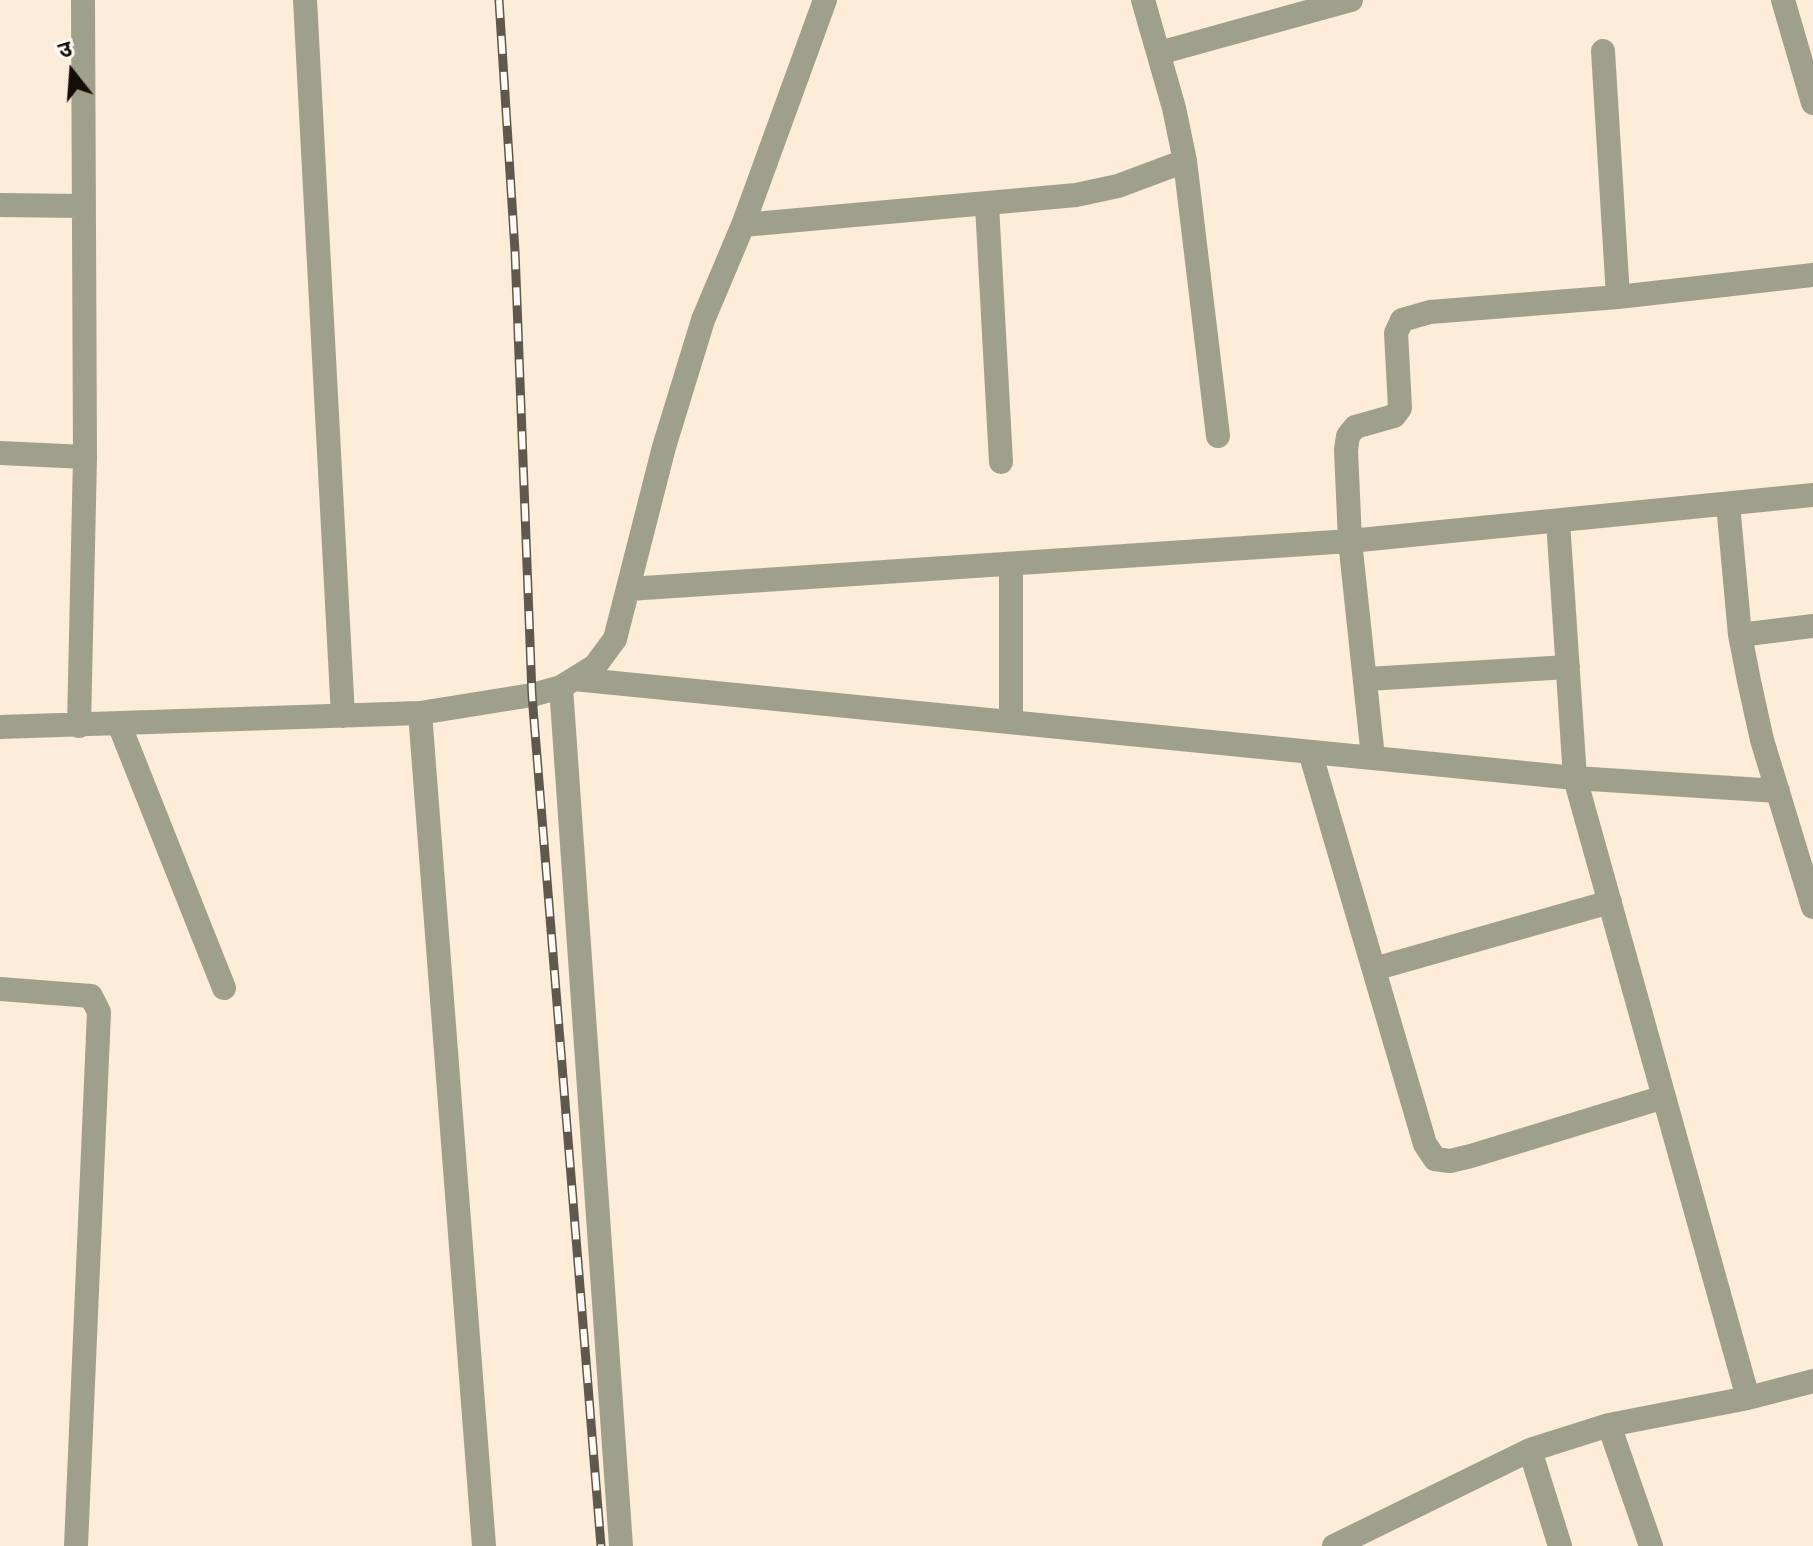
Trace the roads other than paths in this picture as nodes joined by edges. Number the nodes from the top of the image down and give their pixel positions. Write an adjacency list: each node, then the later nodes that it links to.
1 (83, 0): 13 (street)
2 (305, 0): 33 (street)
3 (825, 0): 14 (street)
4 (1143, 0): 8 (street)
5 (1351, 0): 8 (street)
6 (1783, 0): 9 (street)
7 (1603, 51): 16 (street)
8 (1159, 53): 10 (street)
9 (1813, 103)
10 (1185, 161): 12 (street); 17 (street)
11 (0, 205): 13 (street)
12 (987, 205): 14 (street); 20 (street)
13 (81, 206): 19 (street)
14 (743, 225): 26 (street)
15 (1813, 275): 16 (street)
16 (1618, 297): 24 (street)
17 (1218, 436)
18 (0, 453): 19 (street)
19 (85, 457): 36 (street)
20 (1001, 462)
21 (1813, 495): 22 (street)
22 (1728, 504): 23 (street); 28 (street)
23 (1558, 521): 24 (street); 29 (street)
24 (1350, 541): 25 (street); 30 (street)
25 (1011, 564): 26 (street); 34 (street)
26 (629, 589): 31 (street)
27 (1813, 626): 28 (street)
28 (1740, 635): 41 (street)
29 (1568, 667): 30 (street); 40 (street)
30 (1367, 679): 39 (street)
31 (568, 683): 32 (street); 34 (street); 55 (street)
32 (420, 713): 33 (street); 54 (street)
33 (343, 716): 35 (street)
34 (1011, 722): 38 (street)
35 (119, 724): 36 (street); 45 (street)
36 (79, 726): 37 (street)
37 (0, 727)
38 (1310, 752): 39 (street); 44 (street)
39 (1373, 757): 40 (street)
40 (1575, 778): 41 (street); 42 (street)
41 (1778, 791): 43 (street)
42 (1610, 902): 44 (street); 47 (street)
43 (1813, 907)
44 (1374, 969): 47 (street)
45 (224, 988)
46 (0, 989): 53 (street)
47 (1664, 1097): 49 (street)
48 (1813, 1381): 49 (street)
49 (1748, 1398): 50 (street)
50 (1609, 1425): 51 (street); 58 (street)
51 (1530, 1450): 52 (street); 57 (street)
52 (1368, 1538): 56 (street)
53 (76, 1546)
54 (484, 1546)
55 (621, 1546)
56 (1334, 1546)
57 (1560, 1546)
58 (1651, 1546)

